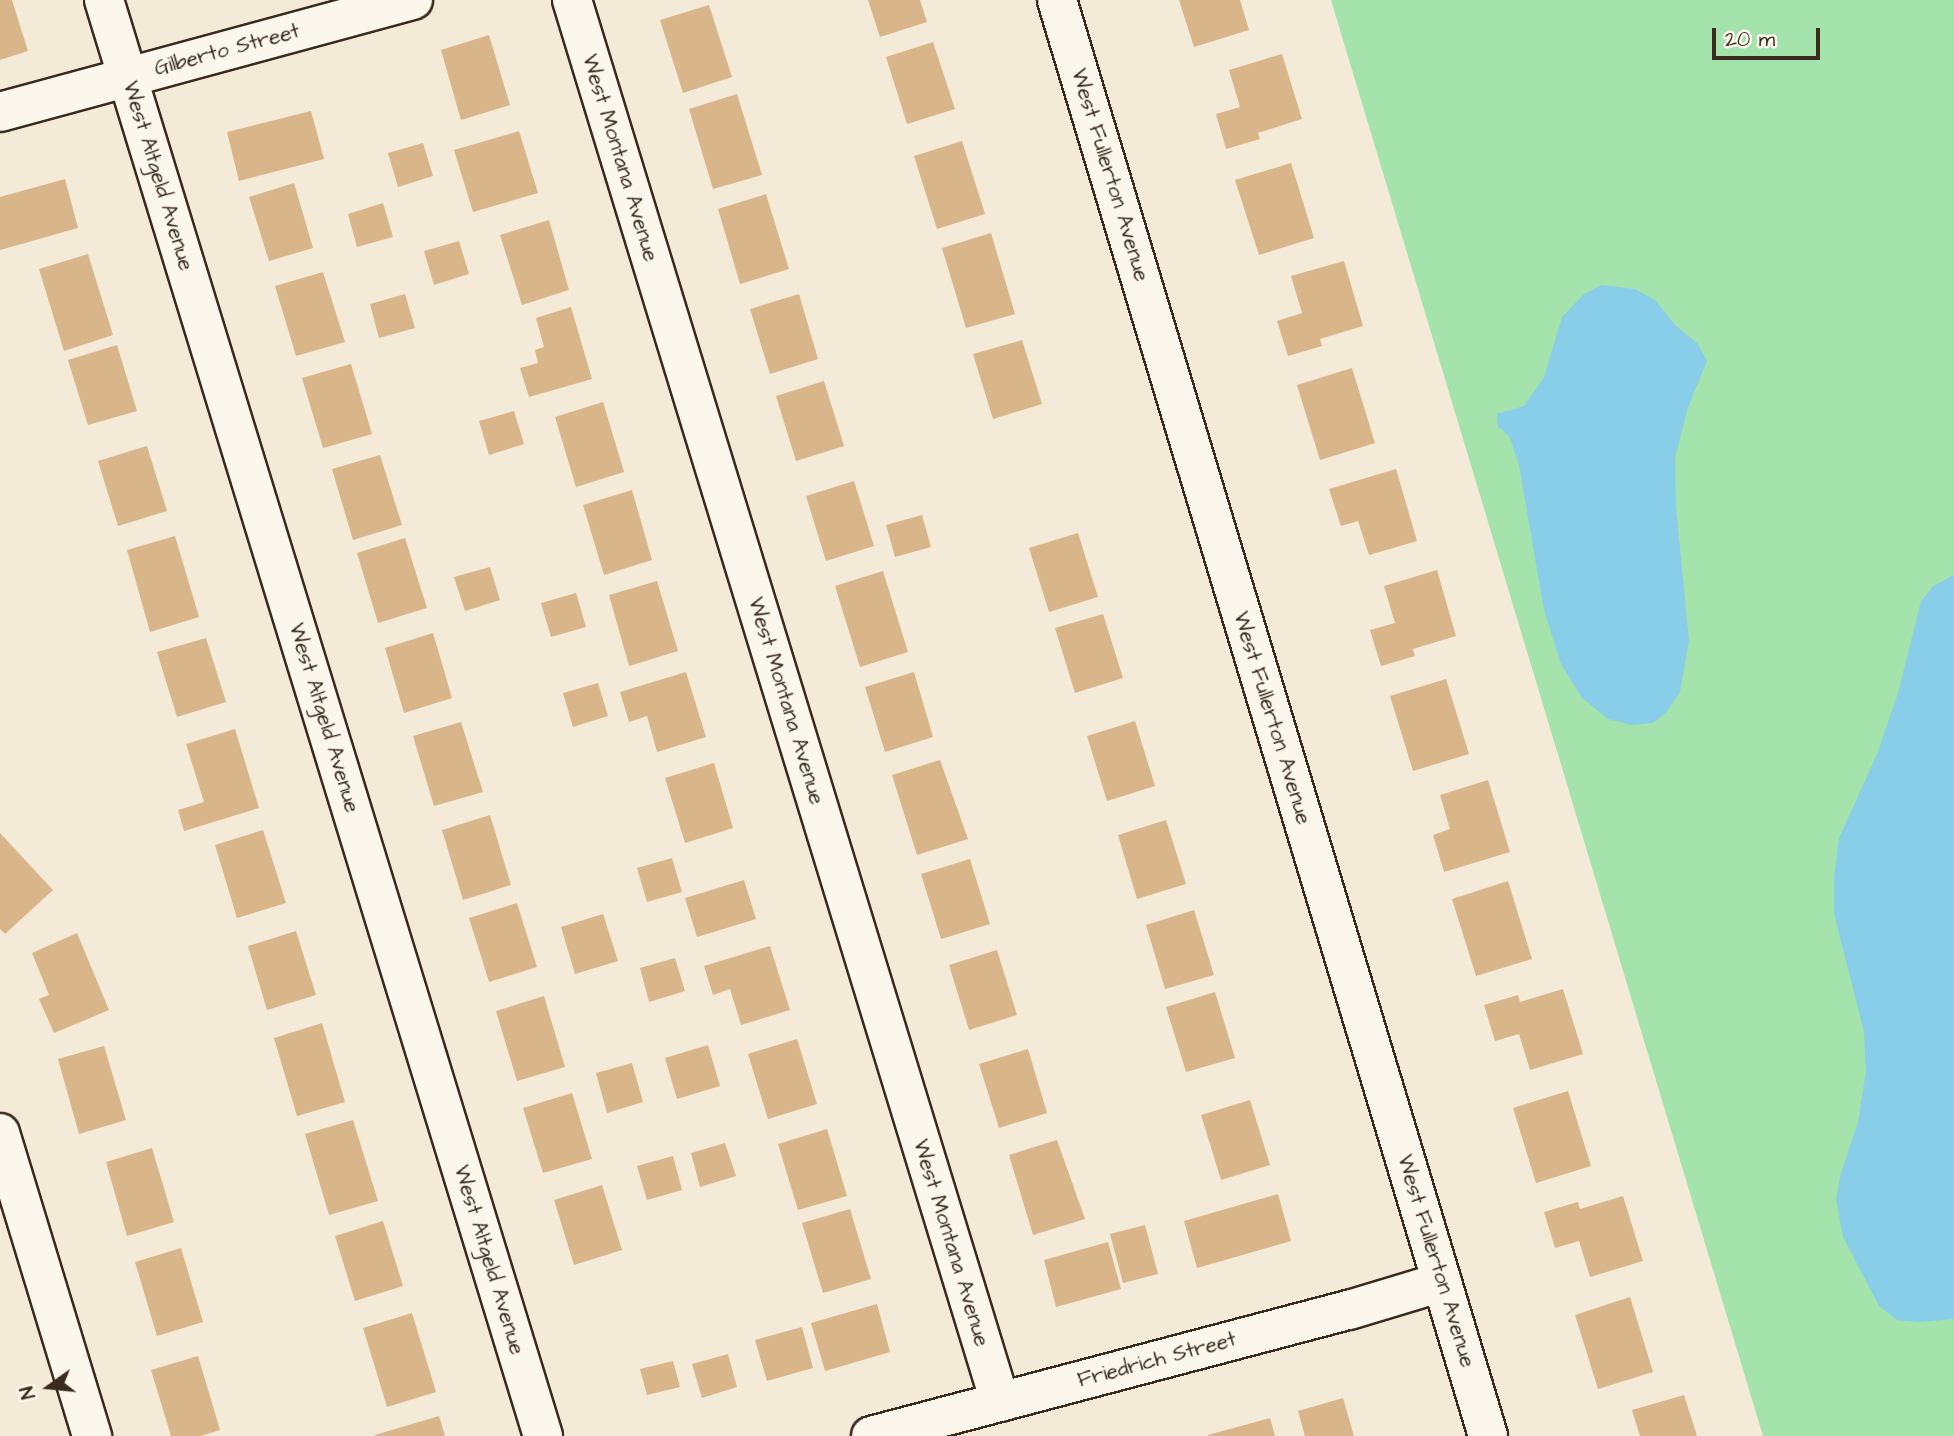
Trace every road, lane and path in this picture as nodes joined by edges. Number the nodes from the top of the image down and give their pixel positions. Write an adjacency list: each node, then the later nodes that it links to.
1 (104, 0): 5 (street, West Altgeld Avenue)
2 (414, 0): 5 (street, Gilberto Street)
3 (572, 0): 10 (street, West Montana Avenue)
4 (1057, 0): 9 (street, West Fullerton Avenue)
5 (128, 76): 6 (street, Gilberto Street); 12 (street, West Altgeld Avenue)
6 (0, 112)
7 (0, 1133): 8 (street)
8 (13, 1221): 11 (street)
9 (1442, 1282): 10 (street, Friedrich Street); 14 (street, West Fullerton Avenue)
10 (1000, 1402): 13 (street, Friedrich Street)
11 (92, 1436)
12 (543, 1436)
13 (872, 1436)
14 (1488, 1436)

